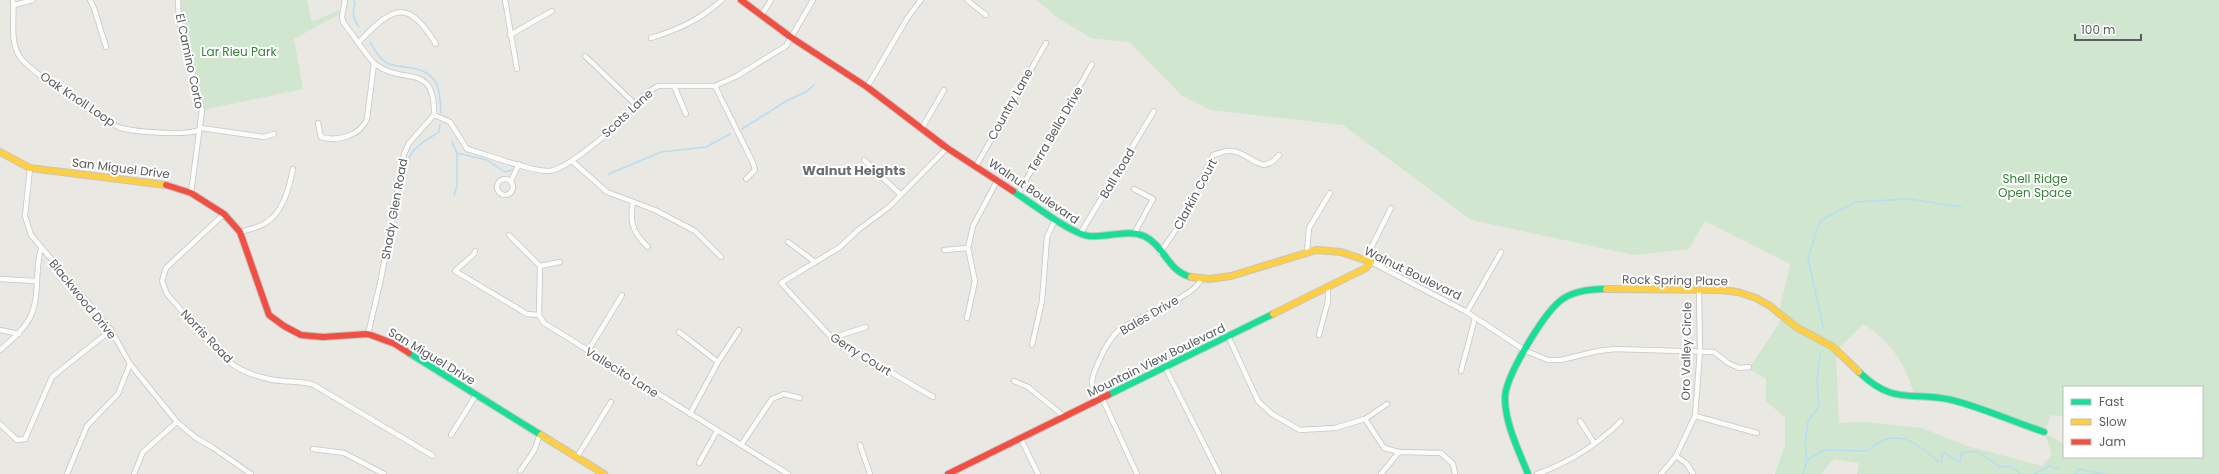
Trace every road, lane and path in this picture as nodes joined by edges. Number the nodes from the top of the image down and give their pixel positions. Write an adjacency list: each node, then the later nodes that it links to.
1 (33, 0): 12 (street)
2 (90, 0): 22 (street)
3 (178, 0): 37 (street, El Camino Corto)
4 (345, 0): 19 (street)
5 (505, 0): 16 (street)
6 (722, 0): 17 (street)
7 (741, 0): 14 (street, Walnut Boulevard)
8 (771, 0): 14 (street)
9 (813, 0): 18 (street, Scots Lane)
10 (921, 0): 29 (street)
11 (967, 0): 15 (street)
12 (14, 3): 37 (street, Oak Knoll Loop)
13 (552, 10): 16 (street)
14 (761, 16): 18 (street, Walnut Boulevard)
15 (986, 16)
16 (510, 35): 26 (street)
17 (651, 38)
18 (792, 38): 28 (street, Scots Lane); 29 (street, Walnut Boulevard)
19 (359, 42): 21 (street); 24 (street)
20 (1046, 43): 45 (street, Country Lane)
21 (436, 44)
22 (106, 47)
23 (585, 56): 31 (street)
24 (374, 63): 34 (street); 35 (street)
25 (1092, 64): 54 (street, Terra Bella Drive)
26 (517, 69)
27 (674, 86): 28 (street, Scots Lane); 31 (street, Scots Lane); 33 (street)
28 (715, 86): 48 (street)
29 (867, 87): 36 (street, Walnut Boulevard)
30 (944, 90): 36 (street)
31 (635, 104): 43 (street, Scots Lane)
32 (1154, 111): 61 (street, Ball Road)
33 (686, 114)
34 (434, 115): 44 (street, Scots Lane); 94 (street, Shady Glen Road)
35 (318, 123)
36 (922, 128): 39 (street, Walnut Boulevard)
37 (200, 129): 38 (street, Oak Knoll Loop); 52 (street, El Camino Corto)
38 (274, 134)
39 (947, 148): 45 (street, Walnut Boulevard); 55 (street)
40 (0, 152): 46 (street, San Miguel Drive)
41 (1279, 156): 72 (street, Clarkin Court)
42 (864, 160): 55 (street)
43 (572, 161): 44 (street, Scots Lane); 56 (street)
44 (519, 164): 49 (street)
45 (976, 166): 50 (street, Walnut Boulevard)
46 (30, 168): 52 (street, San Miguel Drive); 67 (street, Blackwood Drive)
47 (293, 169): 60 (street)
48 (746, 179)
49 (511, 181)
50 (997, 181): 54 (street, Walnut Boulevard); 66 (street)
51 (1134, 189): 62 (street)
52 (191, 193): 58 (street, San Miguel Drive)
53 (1330, 193): 70 (street)
54 (1018, 194): 59 (street, Walnut Boulevard)
55 (901, 195): 76 (street)
56 (633, 202): 65 (street); 73 (street)
57 (1391, 208): 74 (street)
58 (224, 214): 60 (street, San Miguel Drive); 134 (street, Norris Road)
59 (1055, 220): 61 (street, Walnut Boulevard); 98 (street)
60 (240, 232): 94 (street, San Miguel Drive)
61 (1080, 234): 62 (street, Walnut Boulevard)
62 (1134, 234): 72 (street, Walnut Boulevard)
63 (509, 235): 77 (street)
64 (788, 242): 76 (street)
65 (648, 247)
66 (968, 248): 68 (street); 86 (street)
67 (41, 249): 80 (street); 90 (street, Blackwood Drive)
68 (944, 250)
69 (475, 251): 85 (street)
70 (1307, 252): 74 (street, Walnut Boulevard); 79 (street, Walnut Boulevard)
71 (1501, 252): 84 (street)
72 (1160, 253): 79 (street, Walnut Boulevard)
73 (721, 258)
74 (1368, 261): 81 (street, Mountain View Boulevard); 84 (street, Walnut Boulevard)
75 (560, 262): 77 (street)
76 (815, 262): 97 (street, Gerry Court)
77 (540, 266): 85 (street)
78 (0, 279): 80 (street)
79 (1202, 279): 112 (street, Bales Drive)
80 (36, 281): 93 (street)
81 (1328, 287): 95 (street); 96 (street, Mountain View Boulevard)
82 (1698, 291): 101 (street, Rock Spring Place); 102 (street, Oro Valley Circle); 124 (street, Rock Spring Place)
83 (622, 295): 100 (street)
84 (1467, 312): 87 (street, Walnut Boulevard)
85 (539, 315): 100 (street, Vallecito Lane)
86 (967, 318)
87 (1475, 318): 101 (street, Walnut Boulevard); 107 (street)
88 (866, 327): 97 (street)
89 (0, 330): 93 (street)
90 (111, 330): 104 (street, Blackwood Drive); 122 (street)
91 (739, 330): 103 (street)
92 (679, 332): 103 (street)
93 (19, 334): 99 (street)
94 (368, 334): 109 (street, San Miguel Drive)
95 (1319, 335)
96 (1228, 336): 105 (street, Mountain View Boulevard); 118 (street)
97 (832, 338): 110 (street, Gerry Court)
98 (1032, 346)
99 (0, 350)
100 (588, 351): 115 (street, Vallecito Lane)
101 (1526, 351): 102 (street, Walnut Boulevard); 152 (street)
102 (1700, 351): 106 (street, Walnut Boulevard); 116 (street, Oro Valley Circle)
103 (718, 362): 115 (street)
104 (130, 364): 121 (street, Blackwood Drive); 139 (street)
105 (1165, 367): 112 (street, Mountain View Boulevard); 149 (street)
106 (1749, 367)
107 (1461, 371)
108 (1014, 381): 117 (street)
109 (476, 395): 126 (street, San Miguel Drive); 127 (street)
110 (933, 397)
111 (800, 398): 130 (street)
112 (1099, 400): 117 (street, Mountain View Boulevard); 148 (street, Bales Drive)
113 (610, 402): 136 (street)
114 (1387, 404): 118 (street)
115 (690, 414): 123 (street, Vallecito Lane)
116 (1695, 416): 125 (street); 135 (street, Oro Valley Circle)
117 (1065, 417): 128 (street, Mountain View Boulevard)
118 (1365, 419): 133 (street)
119 (1580, 421): 129 (street)
120 (1621, 421): 129 (street)
121 (177, 422): 140 (street); 141 (street, Blackwood Drive)
122 (0, 424)
123 (717, 431): 130 (street, Vallecito Lane); 137 (street)
124 (2044, 432)
125 (1758, 433)
126 (540, 434): 136 (street, San Miguel Drive); 138 (street)
127 (451, 435)
128 (1021, 439): 146 (street, Mountain View Boulevard); 147 (street)
129 (1594, 443): 153 (street)
130 (741, 445): 144 (street, Vallecito Lane)
131 (860, 445): 145 (street)
132 (313, 449): 142 (street)
133 (1400, 452): 150 (street); 151 (street)
134 (433, 456)
135 (1676, 456): 154 (street, Oro Valley Circle); 155 (street)
136 (578, 457): 143 (street, San Miguel Drive)
137 (699, 463)
138 (520, 471)
139 (67, 474)
140 (134, 474)
141 (251, 474)
142 (384, 474)
143 (604, 474)
144 (788, 474)
145 (870, 474)
146 (948, 474)
147 (1038, 474)
148 (1137, 474)
149 (1219, 474)
150 (1381, 474)
151 (1455, 474)
152 (1528, 474)
153 (1537, 474)
154 (1661, 474)
155 (1693, 474)

